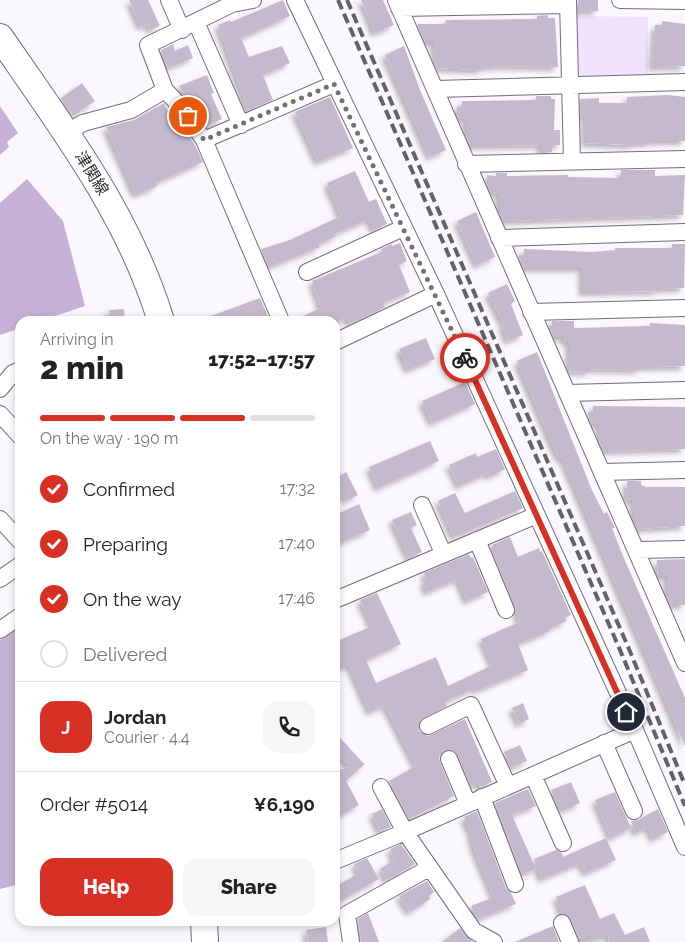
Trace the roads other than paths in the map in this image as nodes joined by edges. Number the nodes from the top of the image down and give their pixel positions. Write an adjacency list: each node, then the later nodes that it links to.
1 (169, 0): 8 (street)
2 (295, 0): 12 (street)
3 (620, 0): 5 (street)
4 (245, 1): 8 (street)
5 (685, 1)
6 (568, 2): 7 (street); 13 (street)
7 (398, 4): 14 (street)
8 (189, 26): 15 (street); 16 (street)
9 (0, 37): 17 (main road, 津関線)
10 (0, 68): 29 (main road, 津関線)
11 (685, 82): 13 (street)
12 (334, 84): 16 (street); 22 (street)
13 (570, 86): 14 (street); 20 (street)
14 (435, 89): 21 (street)
15 (165, 90): 17 (street); 18 (street)
16 (241, 125): 18 (street)
17 (66, 133): 30 (main road, 津関線)
18 (204, 140): 31 (street)
19 (685, 159): 20 (street)
20 (572, 161): 21 (street)
21 (466, 164): 24 (street)
22 (403, 228): 25 (street); 26 (street)
23 (685, 232): 24 (street)
24 (499, 238): 28 (street)
25 (307, 272)
26 (436, 294): 32 (street); 42 (street)
27 (685, 308): 28 (street)
28 (531, 312): 36 (street)
29 (141, 316)
30 (159, 316)
31 (279, 316)
32 (340, 340)
33 (15, 372): 34 (street)
34 (0, 389)
35 (685, 390): 36 (street)
36 (567, 393): 40 (street)
37 (0, 414): 38 (street)
38 (15, 430)
39 (685, 470): 40 (street)
40 (602, 472): 47 (street)
41 (422, 505): 48 (street)
42 (537, 515): 45 (street); 58 (street)
43 (0, 519): 44 (street)
44 (15, 536)
45 (477, 540): 48 (street); 52 (street)
46 (685, 548): 47 (street)
47 (636, 550): 54 (street)
48 (443, 553): 51 (street)
49 (15, 569): 50 (street)
50 (0, 580)
51 (340, 598)
52 (506, 610)
53 (15, 619): 55 (street)
54 (677, 626): 56 (street)
55 (1, 628)
56 (685, 662)
57 (428, 726): 62 (street)
58 (635, 730): 59 (street); 68 (street)
59 (604, 744): 61 (street); 65 (street)
60 (449, 759): 64 (street)
61 (533, 775): 62 (street); 67 (street)
62 (508, 786): 64 (street)
63 (381, 787): 66 (street)
64 (475, 801): 66 (street); 71 (street)
65 (634, 811)
66 (405, 832): 69 (street); 70 (street)
67 (563, 843)
68 (685, 846)
69 (340, 859)
70 (429, 868): 77 (street); 78 (street)
71 (515, 884)
72 (562, 922): 79 (street)
73 (187, 926): 75 (main road)
74 (204, 926): 76 (main road)
75 (186, 942)
76 (205, 942)
77 (351, 942)
78 (494, 942)
79 (570, 942)

